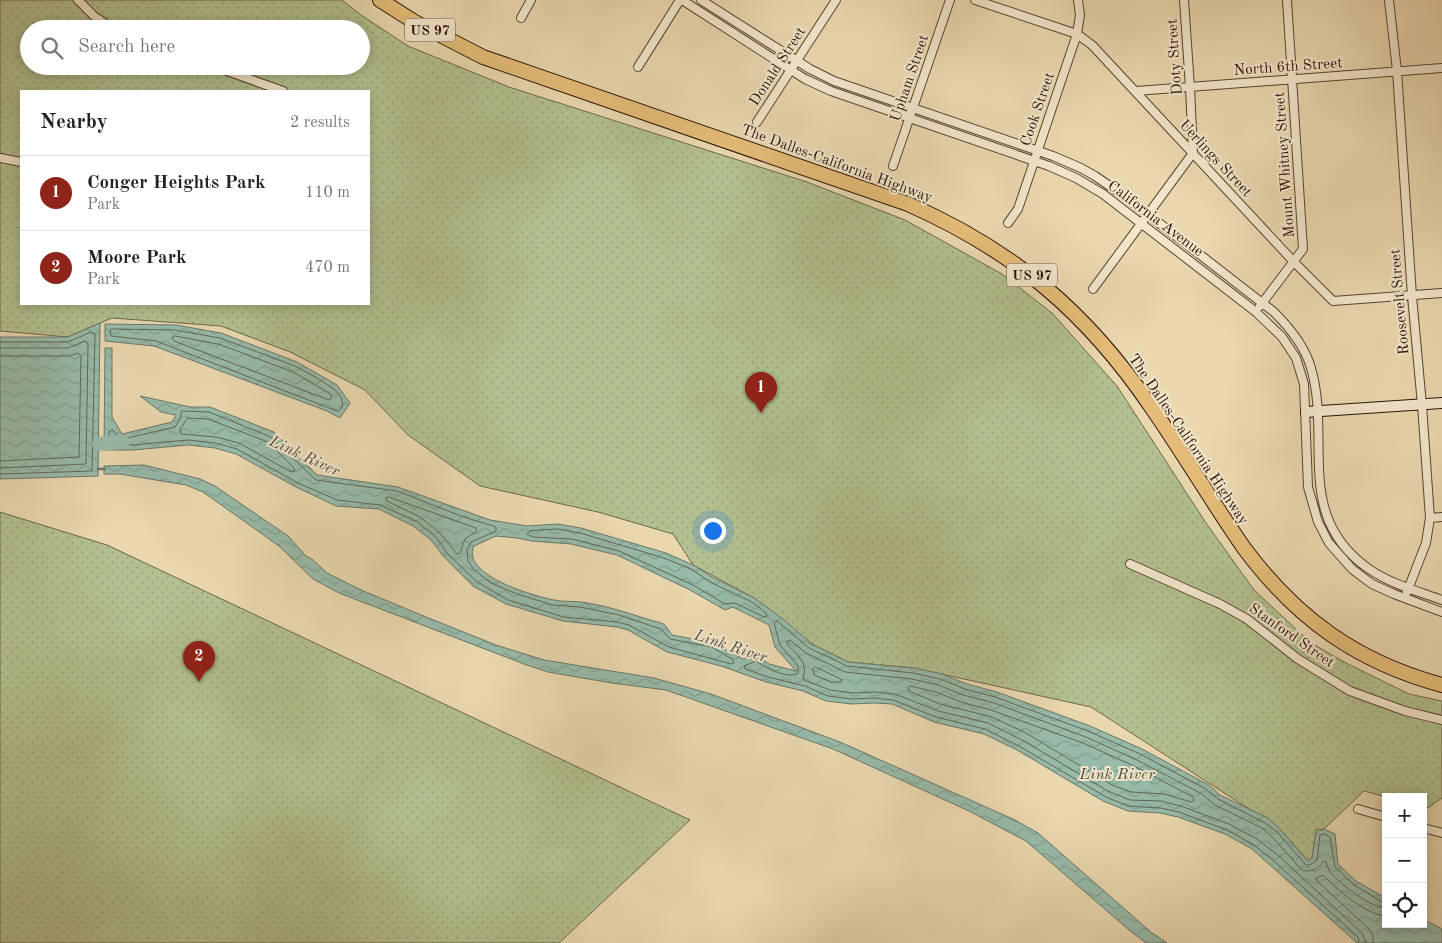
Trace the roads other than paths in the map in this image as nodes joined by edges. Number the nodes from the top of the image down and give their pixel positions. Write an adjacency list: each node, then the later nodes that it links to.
1 (78, 0): 14 (street)
2 (380, 0): 55 (highway, The Dalles-California Highway / US 97)
3 (531, 0): 13 (street)
4 (681, 0): 17 (street); 19 (street, California Avenue)
5 (701, 0): 16 (street, California Avenue)
6 (836, 0): 16 (street, Donald Street)
7 (950, 0): 26 (street, Upham Street)
8 (975, 0): 15 (street)
9 (1078, 0): 15 (street, Cook Street)
10 (1184, 0): 23 (street, Doty Street)
11 (1287, 0): 22 (street, Mount Whitney Street)
12 (1389, 0): 20 (street, Roosevelt Street)
13 (521, 18)
14 (100, 20)
15 (1077, 34): 25 (street, Uerlings Street); 29 (street, Cook Street)
16 (796, 61): 19 (street, Donald Street); 26 (street, California Avenue)
17 (638, 67)
18 (1442, 68): 20 (street, North 6th Street)
19 (791, 70): 27 (street, California Avenue); 28 (street, Donald Street)
20 (1397, 71): 22 (street, North 6th Street); 41 (street, Roosevelt Street)
21 (238, 75): 24 (street)
22 (1292, 79): 23 (street, North 6th Street); 38 (street, Mount Whitney Street)
23 (1190, 87): 25 (street, North 6th Street); 30 (street, Doty Street)
24 (280, 90)
25 (1136, 91): 30 (street, Uerlings Street)
26 (913, 108): 27 (street, Upham Street); 29 (street, California Avenue)
27 (909, 118): 32 (street, California Avenue); 34 (street, Upham Street)
28 (757, 122)
29 (1037, 151): 32 (street, Cook Street); 35 (street, California Avenue)
30 (1193, 153): 35 (street); 38 (street, Uerlings Street)
31 (0, 158): 33 (street)
32 (1034, 161): 36 (street, Cook Street); 37 (street, California Avenue)
33 (20, 162)
34 (893, 166)
35 (1147, 214): 37 (street); 42 (street, California Avenue)
36 (1008, 222)
37 (1141, 223): 39 (street); 43 (street, California Avenue)
38 (1294, 262): 41 (street, Uerlings Street); 42 (street, Mount Whitney Street)
39 (1093, 289)
40 (1442, 293): 41 (street)
41 (1412, 296): 45 (street, Roosevelt Street)
42 (1262, 303): 43 (street, Mount Whitney Street); 46 (street, California Avenue)
43 (1256, 312): 47 (street, California Avenue)
44 (1442, 403): 45 (street)
45 (1422, 405): 46 (street); 49 (street, Roosevelt Street)
46 (1317, 411): 47 (street); 51 (street, California Avenue)
47 (1306, 412): 52 (street, California Avenue)
48 (1442, 517): 49 (street)
49 (1430, 518): 51 (street, Roosevelt Street)
50 (1130, 564): 56 (street, Stanford Street)
51 (1409, 588): 52 (street, Roosevelt Street); 53 (street, California Avenue)
52 (1405, 598): 54 (street, California Avenue)
53 (1442, 600)
54 (1442, 612)
55 (1442, 685)
56 (1442, 720)
57 (1358, 809): 58 (street)
58 (1382, 816)
59 (1427, 829): 60 (street)
60 (1442, 834)

